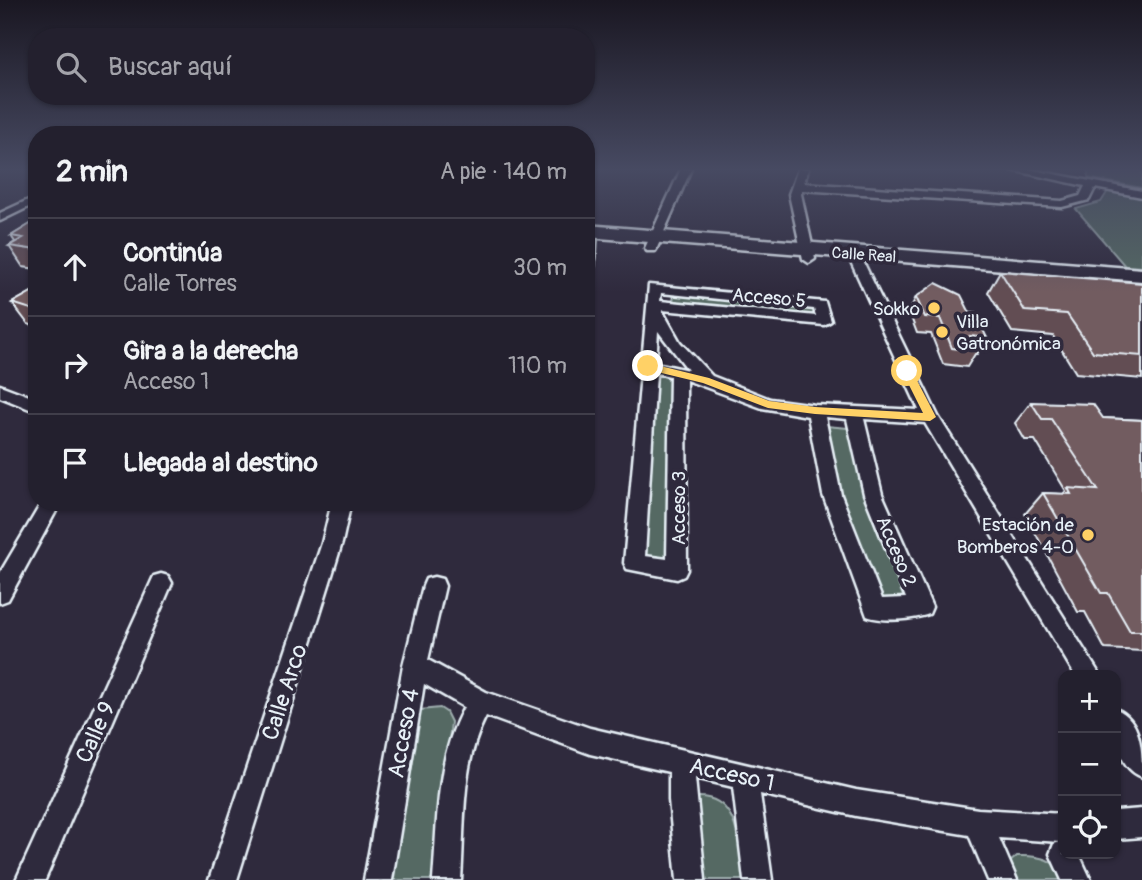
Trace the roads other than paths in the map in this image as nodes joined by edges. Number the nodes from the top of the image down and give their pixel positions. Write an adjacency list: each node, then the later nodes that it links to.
1 (27, 210): 4 (street)
2 (668, 210): 7 (street)
3 (800, 210): 8 (street)
4 (0, 223)
5 (595, 233): 7 (main road, Calle Real)
6 (595, 241): 7 (main road, Calle Real)
7 (653, 243): 8 (main road, Calle Real)
8 (808, 254): 9 (main road, Calle Real)
9 (855, 258): 10 (main road, Calle Real); 11 (main road, Calle Real); 20 (street)
10 (1142, 275)
11 (1142, 282)
12 (653, 305): 12 (street, Acceso 5); 13 (street); 15 (street)
13 (648, 366): 14 (street); 14 (street, Acceso 3)
14 (678, 372): 15 (street)
15 (706, 380): 18 (street)
16 (0, 391): 17 (street)
17 (28, 402)
18 (815, 411): 19 (street); 19 (street, Acceso 2)
19 (854, 412): 20 (street)
20 (930, 417): 27 (street)
21 (47, 511): 25 (street)
22 (340, 511): 39 (street, Calle Arco)
23 (161, 583): 38 (street, Calle 9)
24 (434, 586): 26 (street, Acceso 4)
25 (0, 593)
26 (415, 666): 28 (street, Acceso 1); 40 (street, Acceso 4)
27 (1085, 670)
28 (480, 702): 31 (street, Acceso 1); 41 (street)
29 (1121, 728): 30 (street)
30 (1139, 755)
31 (682, 764): 32 (street, Acceso 1); 42 (street)
32 (745, 777): 34 (street, Acceso 1); 43 (street)
33 (1142, 823): 35 (street)
34 (978, 824): 36 (street, Acceso 1); 44 (street)
35 (1121, 825)
36 (1057, 828)
37 (1066, 859): 45 (street)
38 (30, 880)
39 (223, 880)
40 (378, 880)
41 (447, 880)
42 (691, 880)
43 (758, 880)
44 (1003, 880)
45 (1077, 880)

